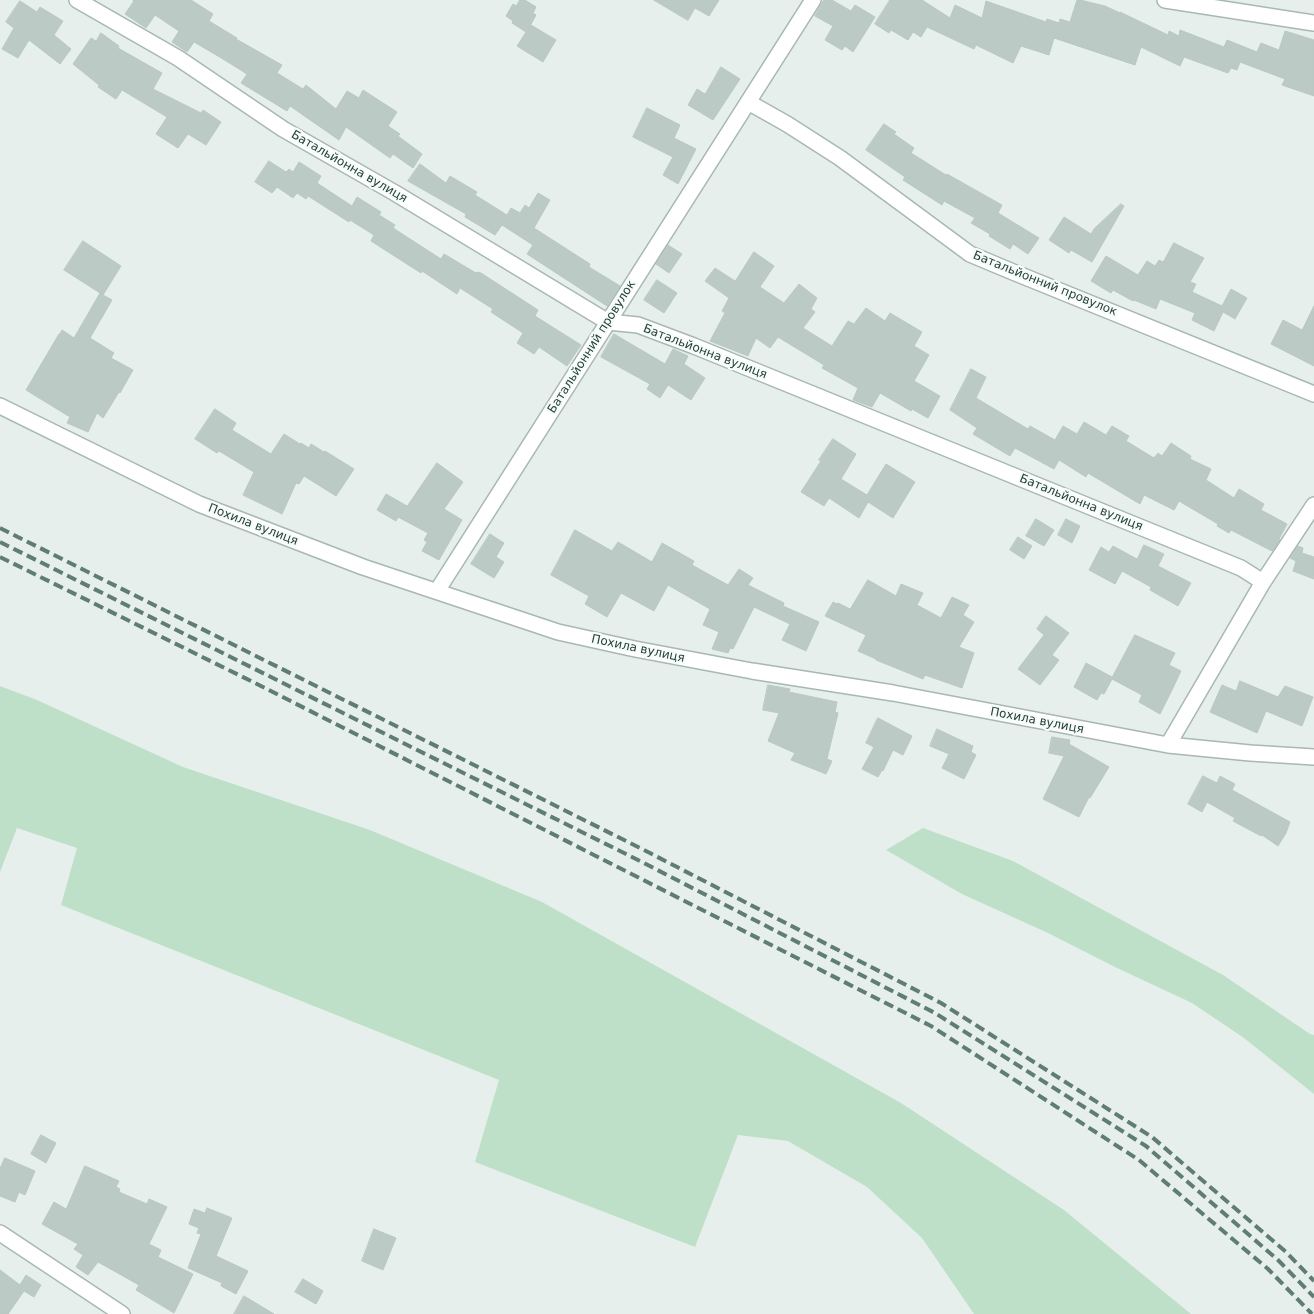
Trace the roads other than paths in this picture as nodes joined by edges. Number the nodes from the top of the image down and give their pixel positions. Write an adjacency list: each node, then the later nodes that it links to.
1 (77, 0): 6 (street, Батальйонна вулиця)
2 (813, 0): 5 (street, Батальйонний провулок)
3 (1165, 0): 4 (street)
4 (1314, 23)
5 (748, 102): 6 (street, Батальйонний провулок); 7 (street, Батальйонний провулок)
6 (608, 322): 10 (street, Батальйонна вулиця); 11 (street, Батальйонний провулок)
7 (1314, 394)
8 (0, 406): 11 (street, Похила вулиця)
9 (1314, 505): 10 (street)
10 (1263, 582): 12 (street)
11 (437, 591): 12 (street, Похила вулиця)
12 (1168, 745): 13 (street, Похила вулиця)
13 (1314, 757)
14 (0, 1233): 15 (street)
15 (122, 1314)

